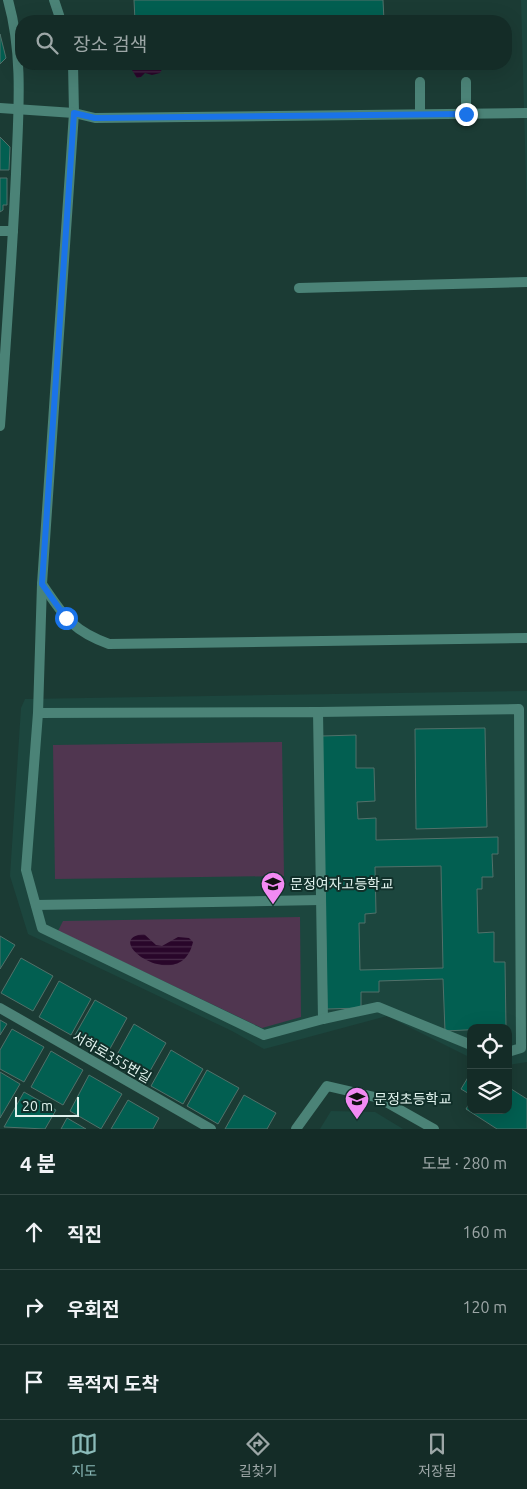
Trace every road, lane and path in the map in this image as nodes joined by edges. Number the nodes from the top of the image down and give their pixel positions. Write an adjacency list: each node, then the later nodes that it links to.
1 (8, 0): 4 (street)
2 (54, 0): 3 (street)
3 (59, 15)
4 (15, 28)
5 (17, 70): 10 (street)
6 (73, 70): 11 (street)
7 (420, 82): 13 (street)
8 (466, 82): 14 (street)
9 (0, 108): 10 (street)
10 (19, 108): 11 (street); 16 (street)
11 (74, 113): 13 (street); 20 (street)
12 (527, 113): 14 (street)
13 (420, 114): 14 (street)
14 (466, 114)
15 (0, 231): 16 (street)
16 (13, 231): 19 (street)
17 (527, 282): 18 (street)
18 (299, 288)
19 (0, 426)
20 (42, 584): 21 (street); 23 (street)
21 (527, 638)
22 (318, 712): 23 (street); 24 (street); 29 (street)
23 (38, 713): 25 (street)
24 (321, 900): 25 (street); 27 (street)
25 (36, 905): 27 (street)
26 (0, 1008): 30 (street, 서하로355번길)
27 (323, 1019): 28 (street)
28 (467, 1043)
29 (512, 1051)
30 (211, 1129)
31 (296, 1129): 32 (street)
32 (434, 1129)

